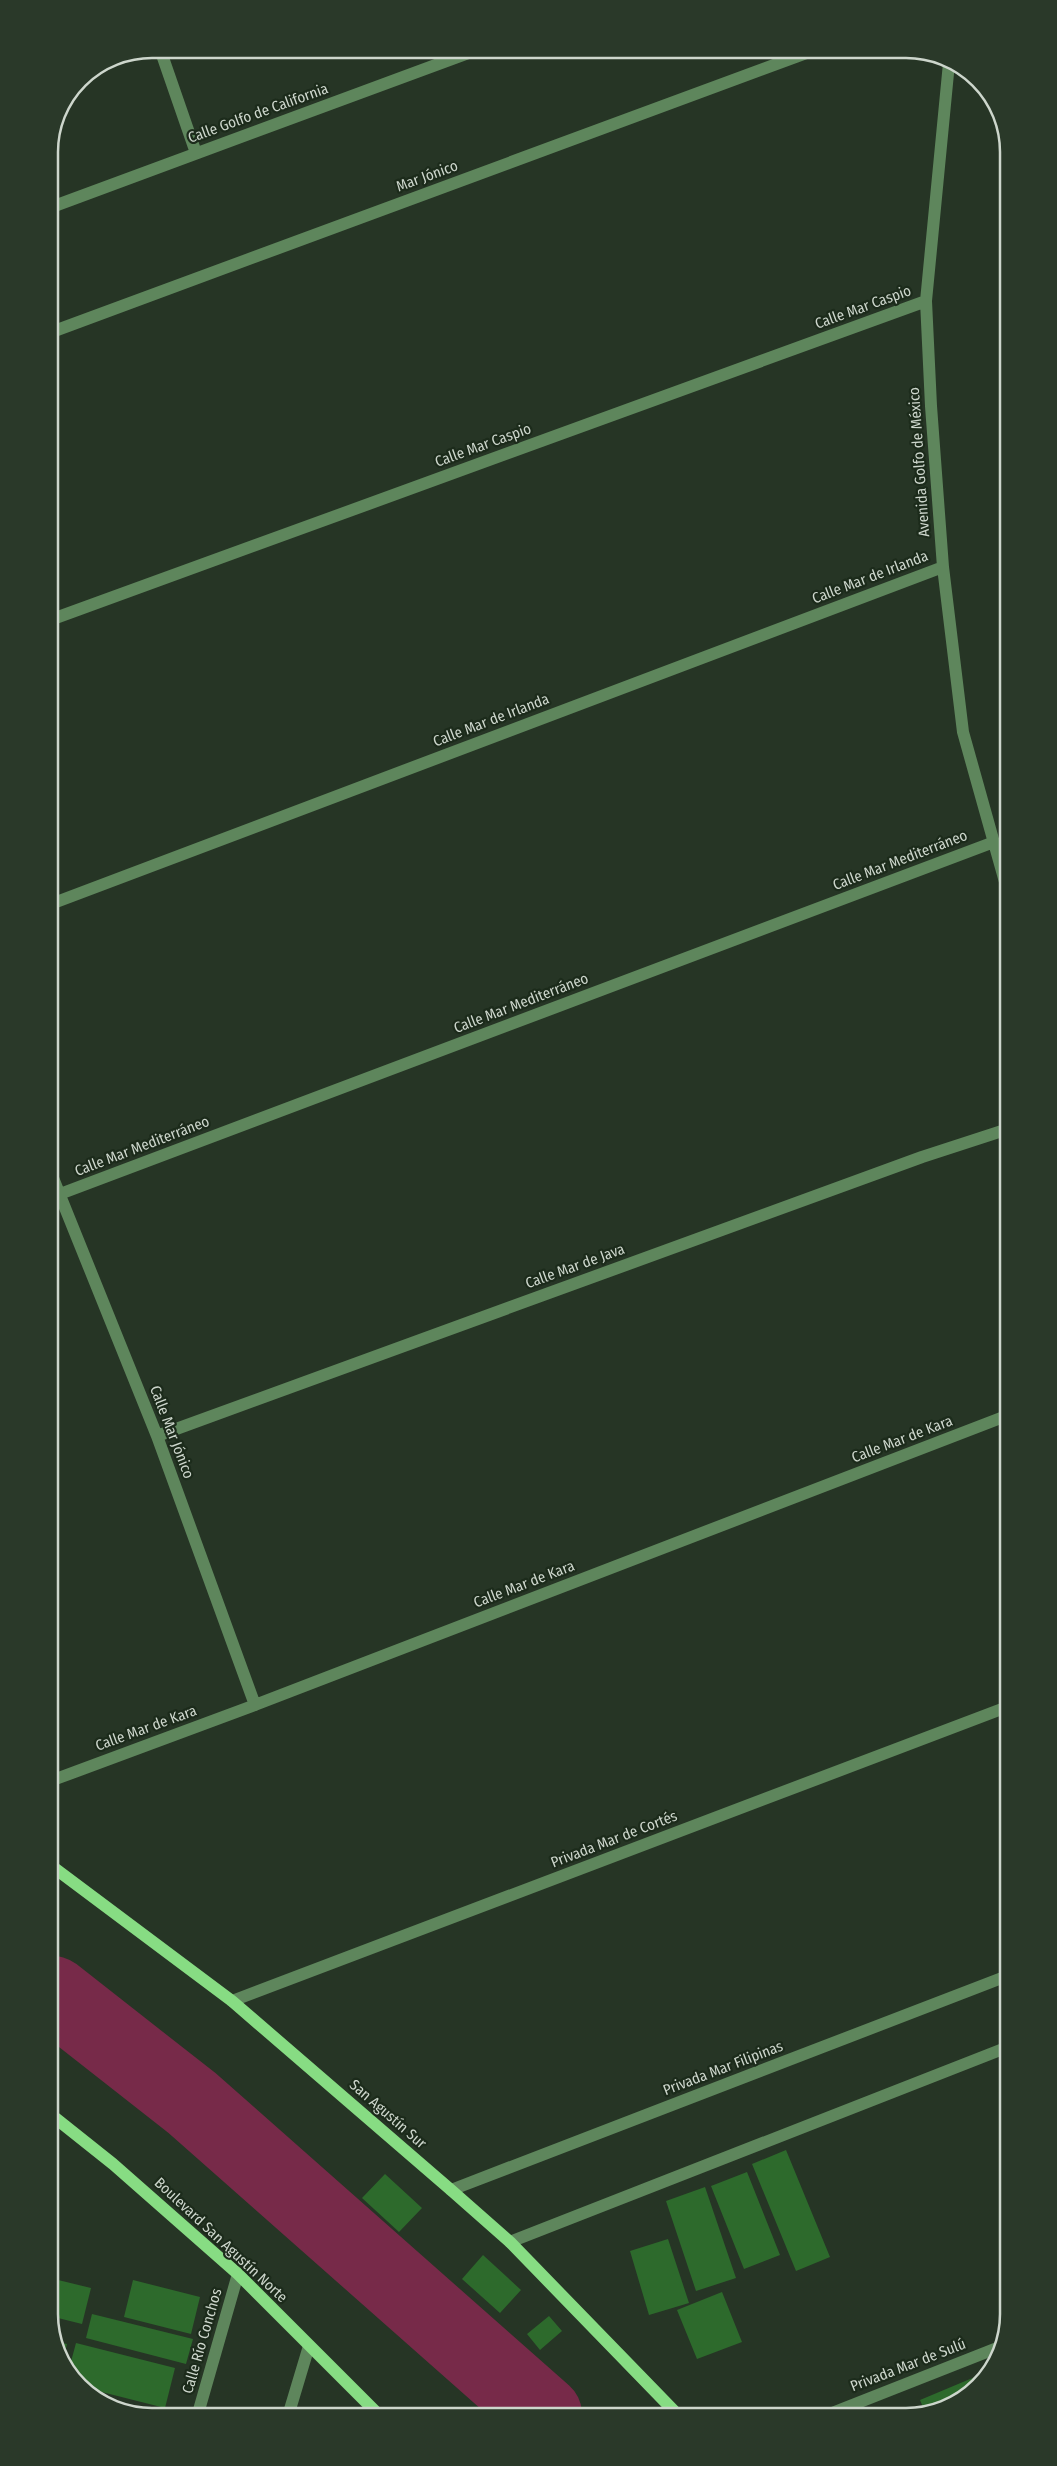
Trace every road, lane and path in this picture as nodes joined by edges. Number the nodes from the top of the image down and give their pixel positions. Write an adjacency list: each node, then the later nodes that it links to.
1 (163, 58): 5 (street)
2 (455, 58): 5 (street, Calle Golfo de California)
3 (793, 58): 8 (street, Mar Jónico)
4 (948, 68): 7 (street, Avenida Golfo de México)
5 (196, 153): 6 (street, Calle Golfo de California)
6 (58, 205)
7 (926, 301): 9 (street, Avenida Golfo de México); 10 (street, Calle Mar Caspio)
8 (58, 330)
9 (943, 567): 11 (street, Avenida Golfo de México); 13 (street, Calle Mar de Irlanda)
10 (58, 617)
11 (994, 842): 12 (street, Avenida Golfo de México); 16 (street, Calle Mar Mediterráneo)
12 (1000, 864)
13 (58, 901)
14 (1000, 1132): 18 (street, Calle Mar de Java)
15 (58, 1189): 16 (street, Calle Mar Jónico)
16 (60, 1194): 18 (street, Calle Mar Jónico)
17 (1000, 1418): 19 (street, Calle Mar de Kara)
18 (157, 1436): 19 (street, Calle Mar Jónico)
19 (255, 1705): 21 (street, Calle Mar de Kara)
20 (1000, 1710): 24 (street, Privada Mar de Cortés)
21 (58, 1778)
22 (58, 1871): 24 (main road, San Agustín Sur)
23 (1000, 1979): 27 (street, Privada Mar Filipinas)
24 (232, 2000): 27 (main road, San Agustín Sur)
25 (1000, 2050): 28 (street)
26 (58, 2120): 29 (main road, Boulevard San Agustín Norte)
27 (451, 2190): 28 (main road, San Agustín Sur)
28 (510, 2242): 35 (main road, San Agustín Sur)
29 (238, 2274): 30 (main road, Boulevard San Agustín Norte); 32 (street, Calle Río Conchos)
30 (309, 2346): 33 (street); 34 (main road, Boulevard San Agustín Norte)
31 (993, 2350): 36 (street, Privada Mar de Sulú)
32 (200, 2408)
33 (290, 2408)
34 (371, 2408)
35 (671, 2408)
36 (845, 2408)

